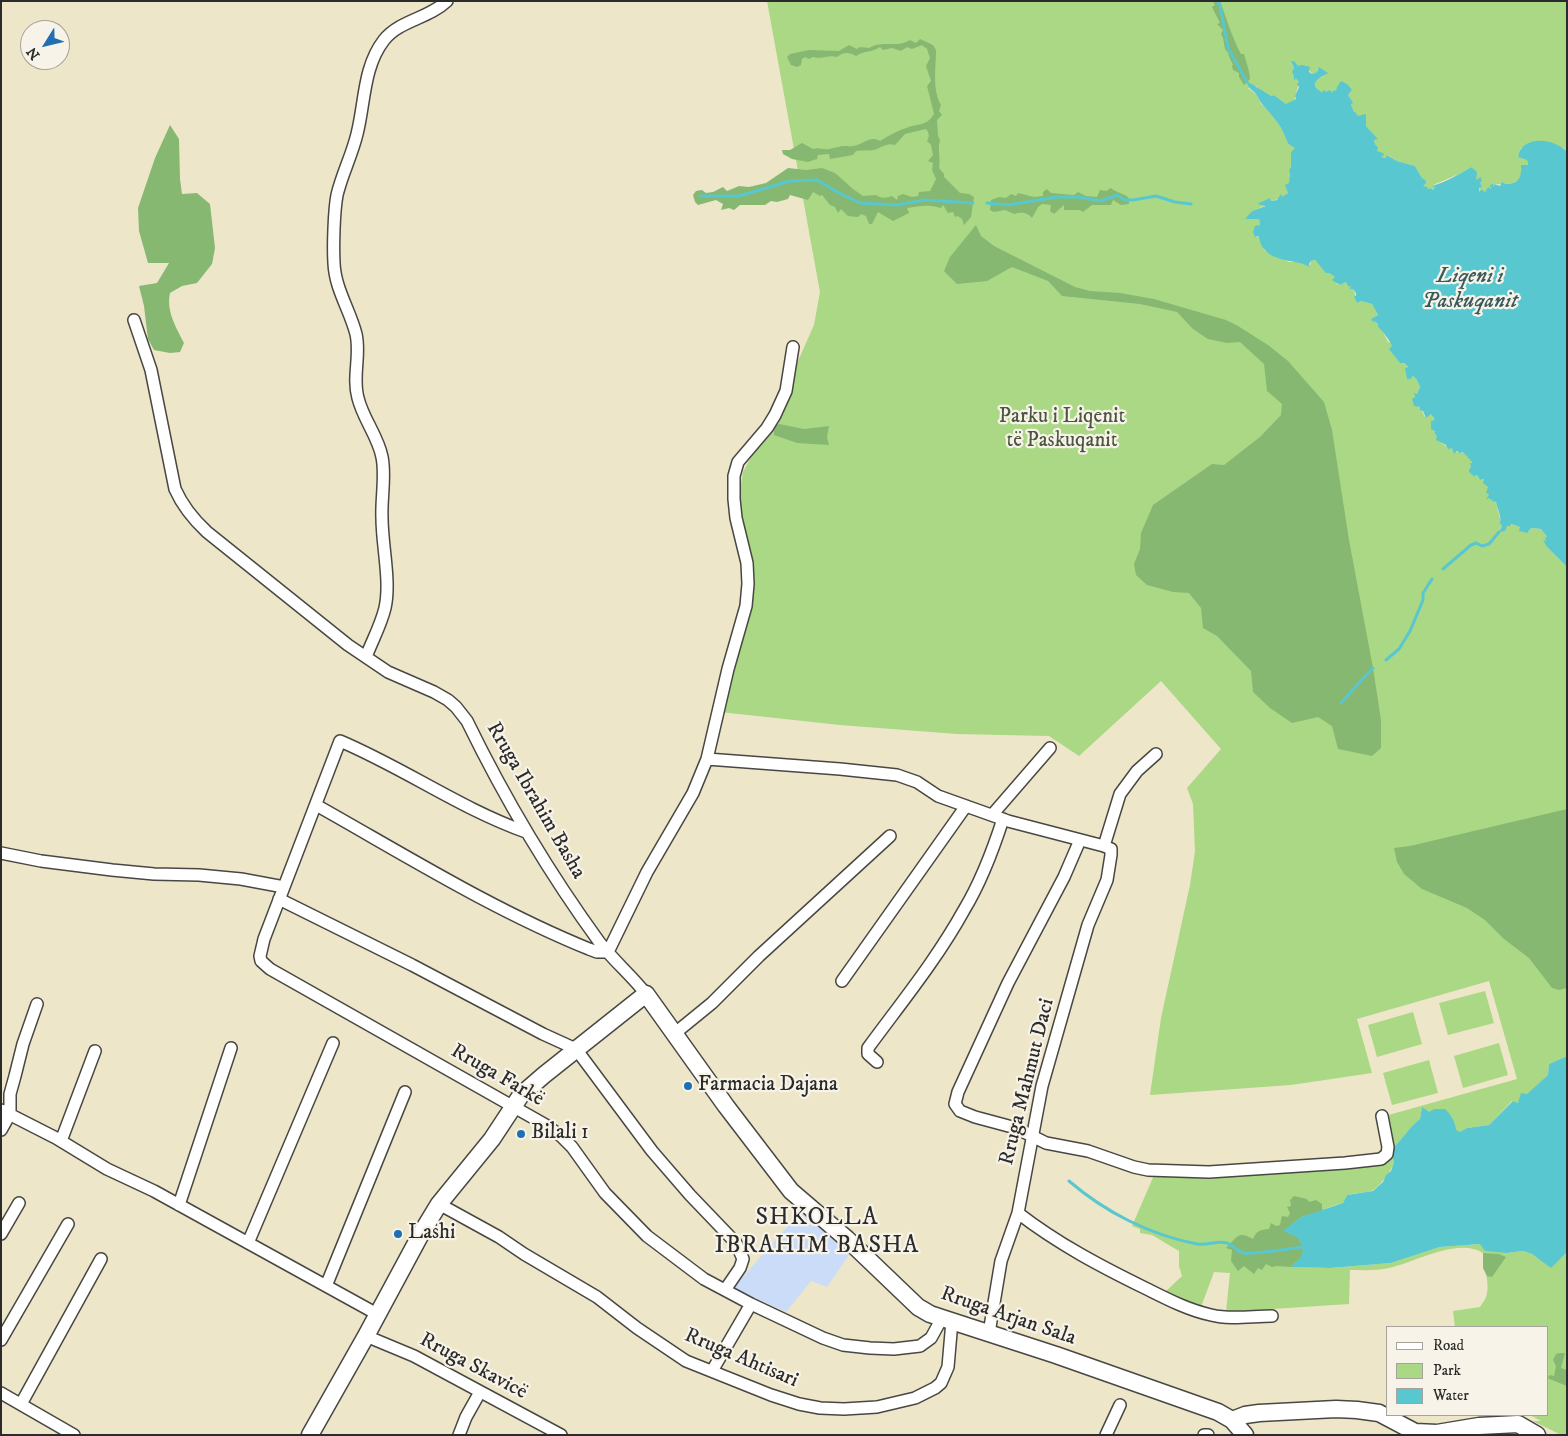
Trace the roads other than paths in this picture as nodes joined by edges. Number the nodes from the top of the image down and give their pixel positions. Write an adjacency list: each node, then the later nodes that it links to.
1 (447, 1): 4 (street)
2 (134, 320): 4 (street, Rruga Ibrahim Basha)
3 (793, 347): 7 (street)
4 (366, 657): 12 (street, Rruga Ibrahim Basha)
5 (1050, 748): 10 (street)
6 (1156, 754): 15 (street)
7 (707, 759): 9 (street); 19 (street)
8 (316, 805): 12 (street, Rruga Farkë); 17 (street, Rruga Farkë); 19 (street)
9 (966, 806): 10 (street); 20 (street)
10 (992, 815): 11 (street)
11 (1004, 819): 14 (street); 28 (street)
12 (526, 832): 19 (street, Rruga Ibrahim Basha)
13 (890, 836): 23 (street)
14 (1080, 840): 15 (street); 34 (street)
15 (1104, 846): 34 (street, Rruga Mahmut Daci)
16 (1, 853): 17 (street)
17 (284, 887): 18 (street, Rruga Farkë)
18 (279, 899): 26 (street); 30 (street, Rruga Farkë)
19 (608, 952): 21 (street, Rruga Ibrahim Basha)
20 (842, 981)
21 (646, 994): 23 (street, Rruga Arjan Sala); 26 (street)
22 (37, 1004): 31 (street)
23 (674, 1034): 49 (street, Rruga Arjan Sala)
24 (333, 1043): 42 (street)
25 (231, 1048): 38 (street)
26 (576, 1049): 30 (street); 45 (street)
27 (95, 1051): 35 (street)
28 (878, 1062)
29 (405, 1092): 44 (street)
30 (512, 1107): 37 (street); 45 (street, Rruga Farkë)
31 (6, 1112): 33 (street); 35 (street)
32 (1382, 1116): 34 (street)
33 (1, 1130)
34 (1032, 1137): 39 (street, Rruga Mahmut Daci)
35 (61, 1141): 38 (street)
36 (19, 1203): 41 (street)
37 (439, 1204): 47 (street); 53 (street, Rruga Ahtisari)
38 (179, 1205): 42 (street)
39 (1018, 1213): 48 (street); 50 (street, Rruga Mahmut Daci)
40 (68, 1224): 52 (street)
41 (1, 1234)
42 (248, 1243): 44 (street)
43 (101, 1259): 56 (street)
44 (326, 1286): 47 (street)
45 (725, 1290): 46 (street, Rruga Farkë)
46 (750, 1304): 49 (street, Rruga Farkë); 53 (street)
47 (377, 1314): 51 (street)
48 (1272, 1316)
49 (947, 1320): 50 (street, Rruga Arjan Sala); 53 (street, Rruga Ahtisari)
50 (989, 1333): 61 (street, Rruga Arjan Sala)
51 (366, 1336): 54 (street, Rruga Skavicë); 64 (street)
52 (1, 1340)
53 (712, 1371)
54 (480, 1392): 65 (street); 66 (street, Rruga Skavicë)
55 (1, 1393): 56 (street)
56 (21, 1404): 63 (street)
57 (1120, 1405): 67 (street)
58 (1278, 1413): 59 (street); 61 (street); 62 (street)
59 (1386, 1416)
60 (1386, 1416): 70 (street)
61 (1232, 1420): 62 (street, Rruga Arjan Sala)
62 (1245, 1434)
63 (74, 1435)
64 (310, 1435)
65 (459, 1435)
66 (561, 1435)
67 (1106, 1435)
68 (1204, 1435): 69 (street)
69 (1208, 1435)
70 (1537, 1435)

